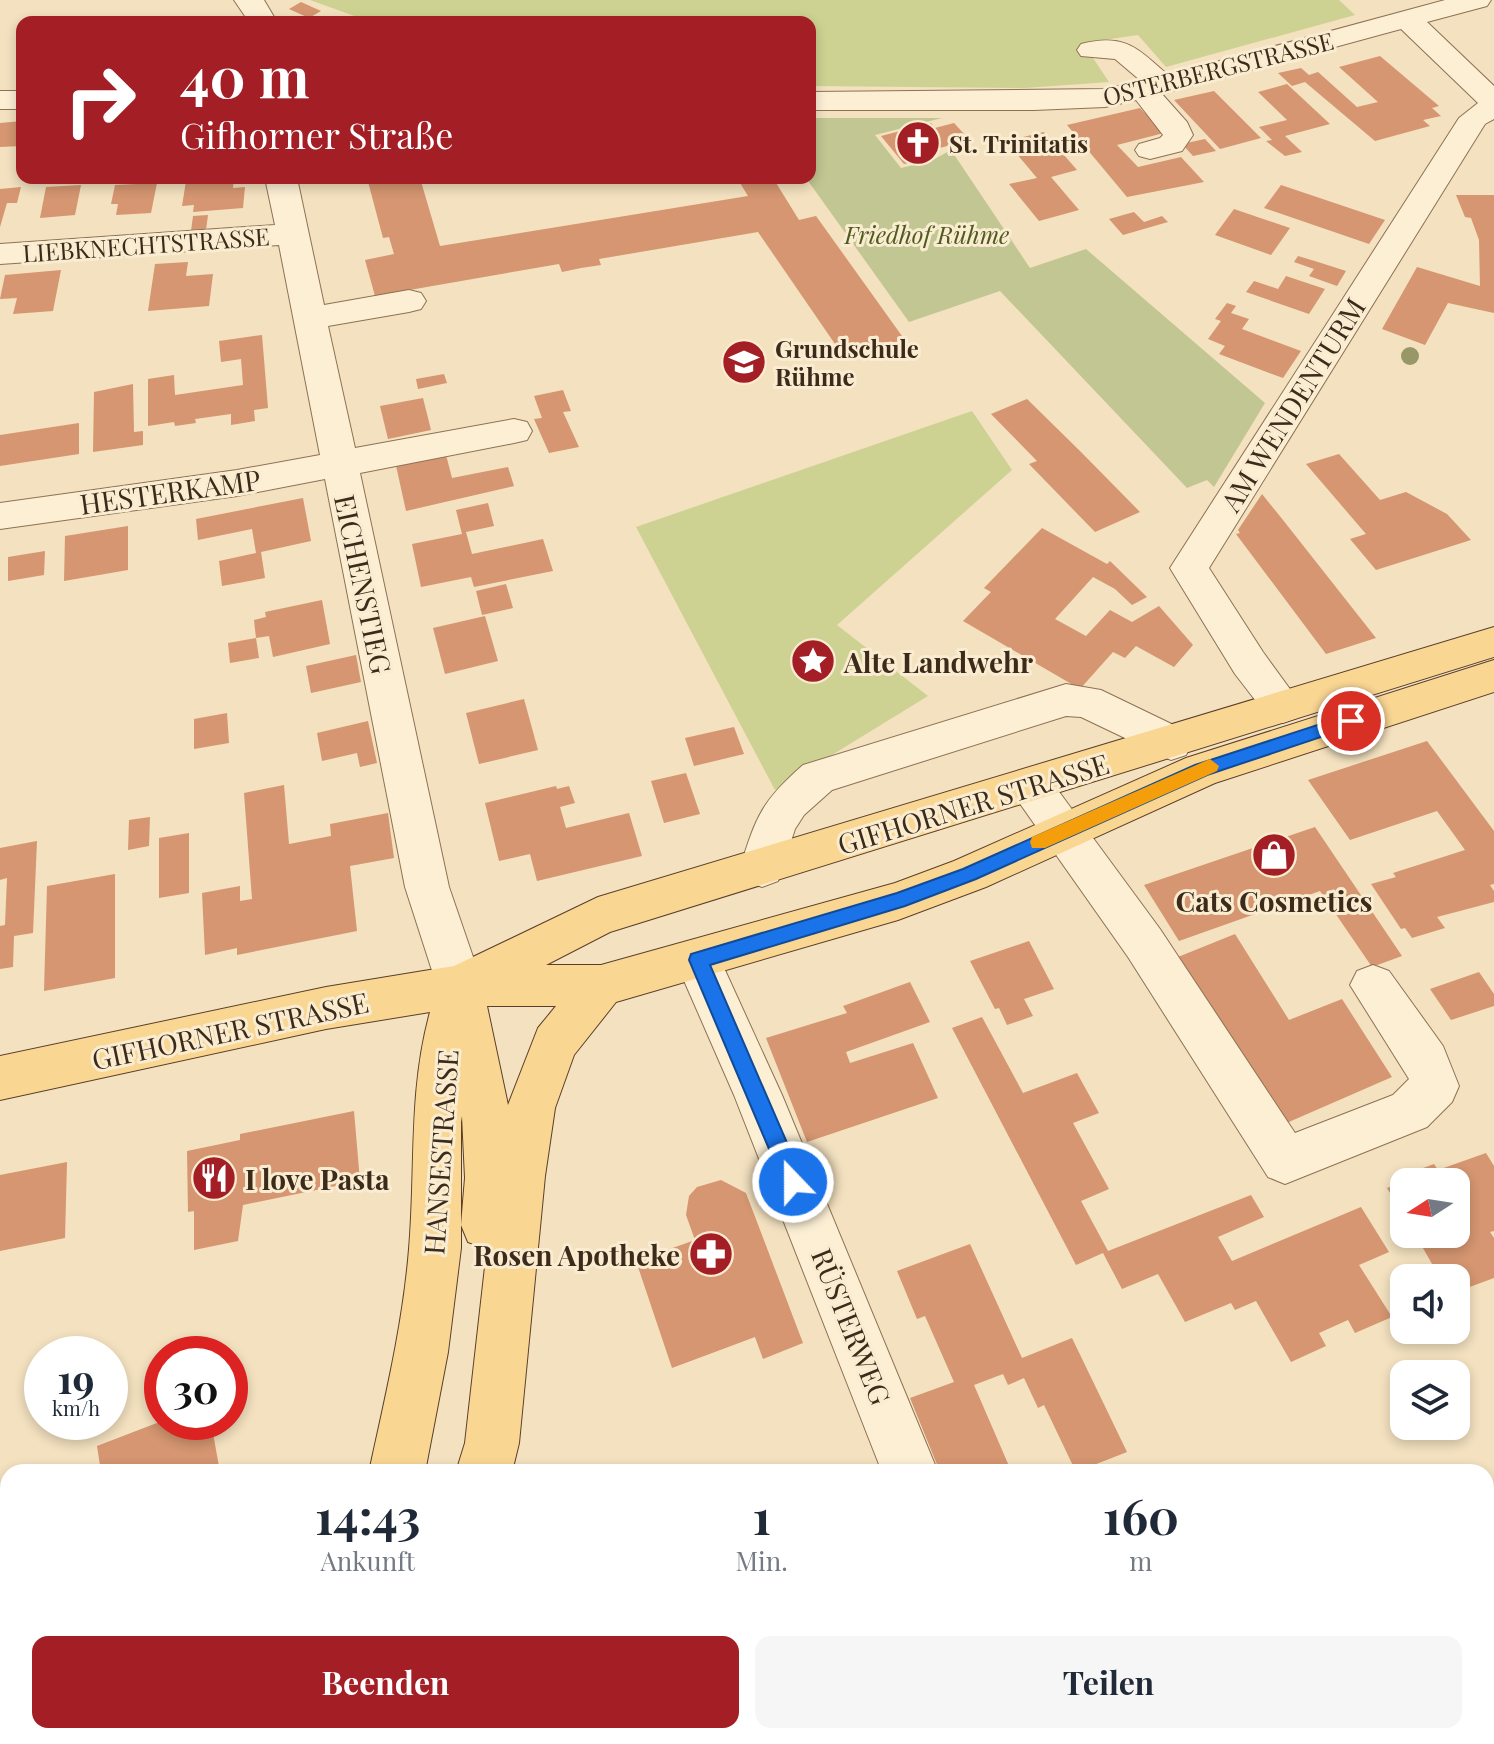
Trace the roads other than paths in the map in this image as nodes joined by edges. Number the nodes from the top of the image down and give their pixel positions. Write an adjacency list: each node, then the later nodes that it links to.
1 (248, 0): 3 (street)
2 (1477, 0): 4 (street, OSTERBERGSTRASSE)
3 (260, 16)
4 (1407, 19): 6 (street, OSTERBERGSTRASSE); 8 (street)
5 (1091, 50): 6 (street)
6 (1153, 88): 7 (street, OSTERBERGSTRASSE); 9 (street)
7 (816, 101)
8 (1494, 104): 20 (street, AM WENDENTURM)
9 (1150, 150)
10 (282, 184): 11 (street, EICHENSTIEG)
11 (291, 234): 12 (street, LIEBKNECHTSTRASSE); 14 (street, EICHENSTIEG)
12 (0, 254)
13 (409, 301): 14 (street)
14 (309, 318): 16 (street, EICHENSTIEG)
15 (514, 431): 16 (street, HESTERKAMP)
16 (340, 465): 17 (street, HESTERKAMP); 28 (street, EICHENSTIEG)
17 (0, 516)
18 (1494, 642): 20 (main road, GIFHORNER STRASSE)
19 (1494, 676): 23 (main road, GIFHORNER STRASSE)
20 (1283, 707): 21 (main road, GIFHORNER STRASSE)
21 (1171, 743): 22 (main road, GIFHORNER STRASSE); 24 (street)
22 (1031, 786): 23 (street); 24 (main road, GIFHORNER STRASSE)
23 (1064, 831): 25 (main road, GIFHORNER STRASSE); 27 (street)
24 (762, 868): 28 (main road, GIFHORNER STRASSE)
25 (698, 960): 26 (main road, GIFHORNER STRASSE); 33 (street, RÜSTERWEG)
26 (601, 985): 28 (main road, GIFHORNER STRASSE); 32 (main road)
27 (1373, 985)
28 (460, 986): 29 (main road, GIFHORNER STRASSE); 30 (main road, HANSESTRASSE); 31 (main road, HANSESTRASSE)
29 (0, 1078)
30 (399, 1464)
31 (458, 1464)
32 (486, 1464)
33 (907, 1464)

